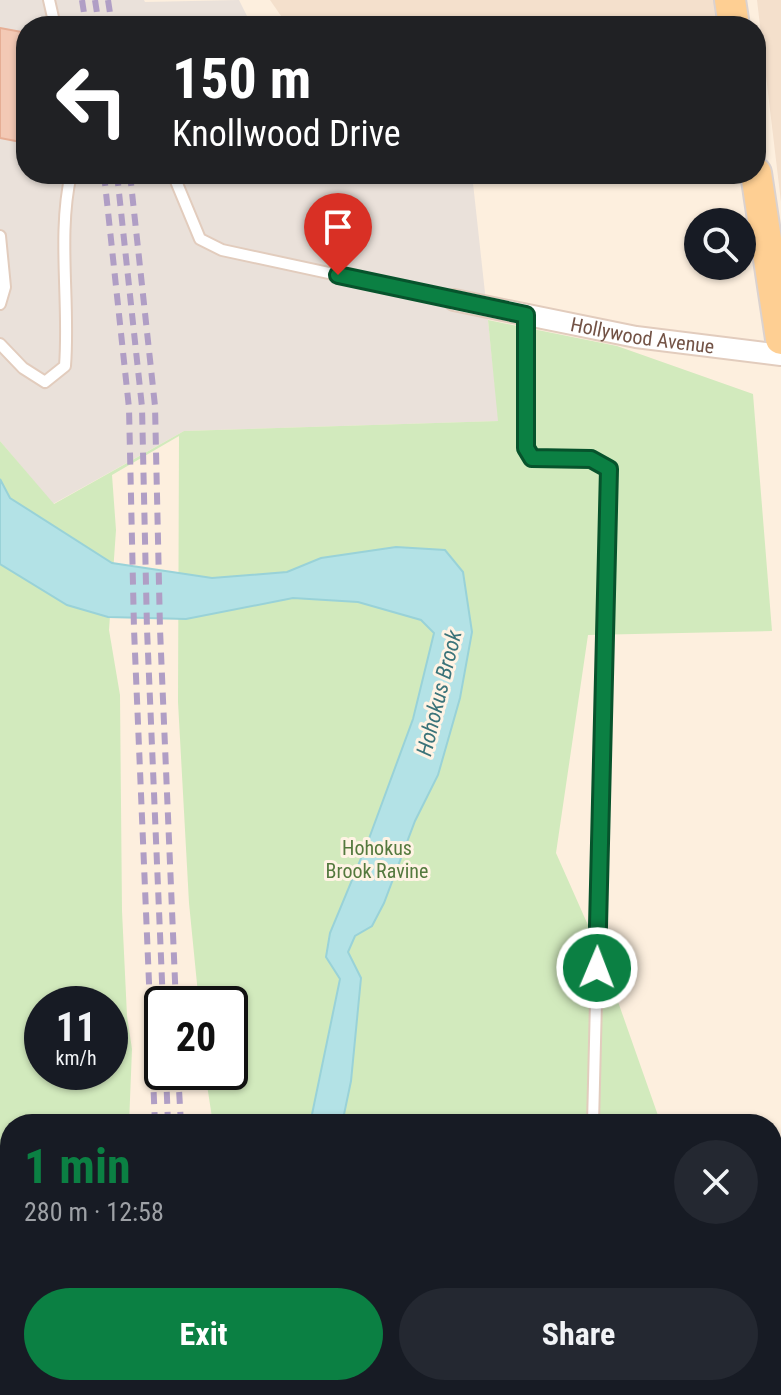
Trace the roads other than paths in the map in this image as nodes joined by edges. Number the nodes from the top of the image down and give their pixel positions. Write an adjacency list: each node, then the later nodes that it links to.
1 (69, 184): 9 (lane)
2 (177, 184): 5 (lane, Hollywood Avenue)
3 (758, 184): 8 (main road)
4 (0, 236): 6 (lane)
5 (454, 300): 7 (street, Hollywood Avenue)
6 (0, 304)
7 (526, 315): 10 (street, Hollywood Avenue); 11 (lane)
8 (781, 339)
9 (0, 344)
10 (781, 355)
11 (593, 1114)

